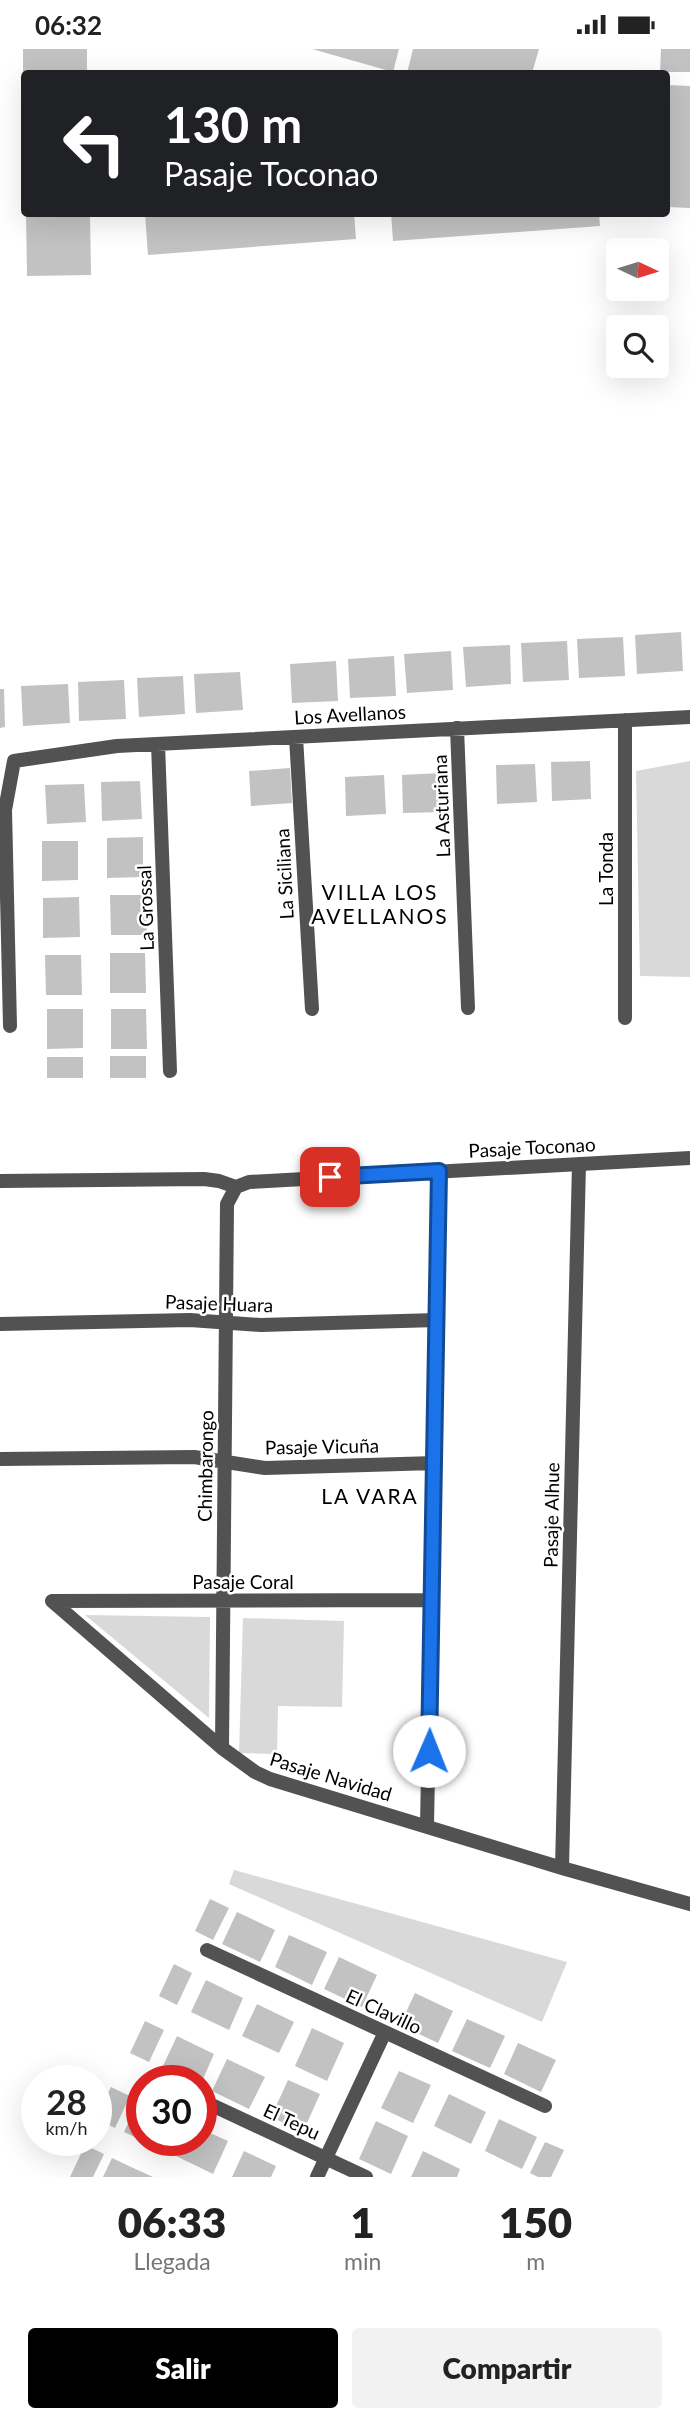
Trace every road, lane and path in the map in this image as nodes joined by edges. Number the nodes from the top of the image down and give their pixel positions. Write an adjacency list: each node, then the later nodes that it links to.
1 (690, 717): 2 (street, Los Avellanos)
2 (625, 720): 3 (street, Los Avellanos); 8 (street, La Tonda)
3 (457, 728): 4 (street, Los Avellanos); 6 (street, La Asturiana)
4 (296, 737): 5 (street, Los Avellanos); 7 (street, La Siciliana)
5 (158, 744): 9 (street, Los Avellanos); 10 (street, La Grossal)
6 (468, 1008)
7 (312, 1009)
8 (625, 1018)
9 (10, 1026)
10 (170, 1071)
11 (690, 1158): 12 (street, Pasaje Toconao)
12 (579, 1164): 13 (street, Pasaje Toconao); 27 (street, Pasaje Alhue)
13 (439, 1171): 15 (street, Pasaje Toconao); 16 (street)
14 (0, 1181): 15 (street, Pasaje Toconao)
15 (236, 1187): 17 (street, Chimbarongo)
16 (437, 1320): 17 (street, Pasaje Huara); 21 (street)
17 (226, 1322): 18 (street, Pasaje Huara); 20 (street, Chimbarongo)
18 (0, 1324)
19 (0, 1459): 20 (street, Pasaje Vicuña)
20 (225, 1461): 21 (street, Pasaje Vicuña); 24 (street, Chimbarongo)
21 (435, 1463): 22 (street)
22 (433, 1600): 24 (street, Pasaje Coral); 26 (street)
23 (52, 1601): 24 (street, Pasaje Coral); 25 (street, Pasaje Navidad)
24 (223, 1601): 25 (street, Chimbarongo)
25 (222, 1748): 26 (street, Pasaje Navidad)
26 (427, 1826): 27 (street, Pasaje Navidad)
27 (562, 1868): 28 (street, Pasaje Navidad)
28 (690, 1904)
29 (207, 1950): 30 (street, El Clavillo)
30 (385, 2032): 31 (street, El Clavillo); 33 (street)
31 (545, 2106)
32 (217, 2107): 33 (street, El Tepu)
33 (326, 2158): 34 (street); 35 (street, El Tepu)
34 (317, 2177)
35 (366, 2177)

